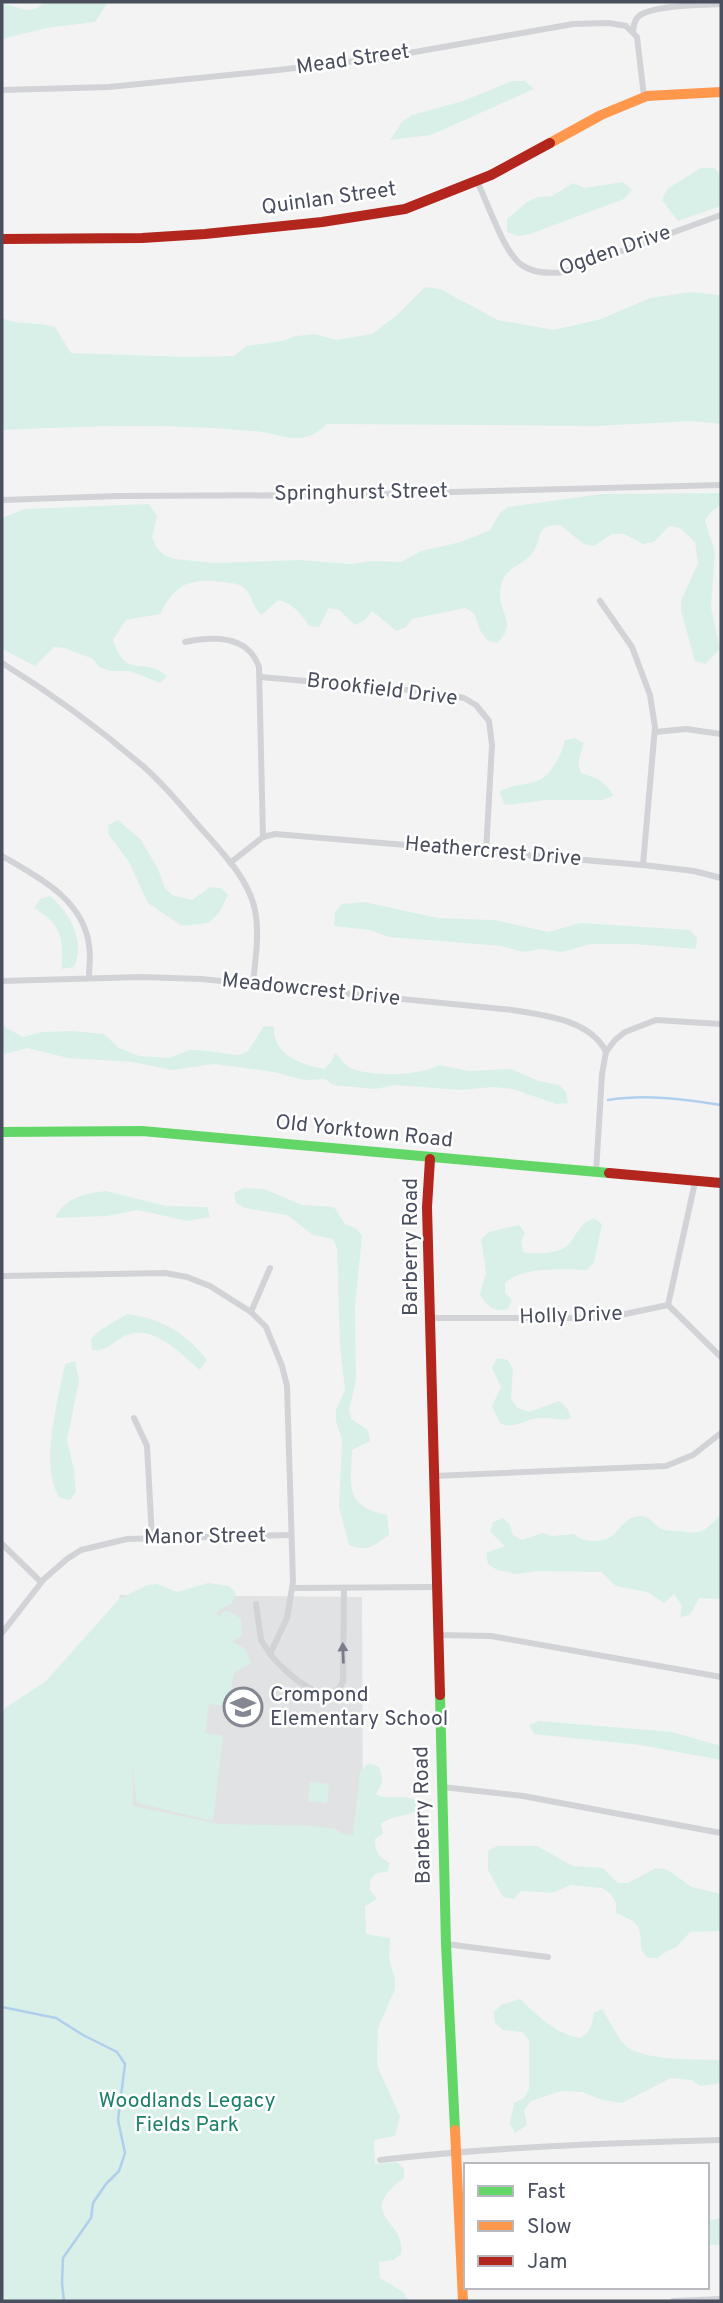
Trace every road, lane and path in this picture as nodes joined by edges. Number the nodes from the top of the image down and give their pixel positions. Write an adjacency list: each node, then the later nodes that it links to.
1 (721, 4): 2 (street)
2 (633, 31): 3 (street, Mead Street); 5 (street)
3 (2, 90)
4 (721, 92): 5 (street, Quinlan Street)
5 (644, 97): 6 (street, Quinlan Street)
6 (477, 181): 7 (street, Ogden Drive); 8 (street, Quinlan Street)
7 (721, 215)
8 (2, 240)
9 (721, 485): 10 (street, Springhurst Street)
10 (2, 500)
11 (600, 601): 15 (street)
12 (186, 642): 14 (street)
13 (2, 663): 20 (street)
14 (260, 677): 17 (street); 18 (street, Brookfield Drive)
15 (655, 732): 16 (street); 21 (street)
16 (721, 734)
17 (263, 837): 18 (street, Heathercrest Drive); 20 (street)
18 (486, 852): 21 (street, Heathercrest Drive)
19 (2, 856): 23 (street)
20 (230, 863): 25 (street)
21 (643, 865): 22 (street, Heathercrest Drive)
22 (721, 878)
23 (89, 978): 24 (street, Meadowcrest Drive); 25 (street, Meadowcrest Drive)
24 (2, 981)
25 (253, 985): 27 (street, Meadowcrest Drive)
26 (721, 1024): 27 (street)
27 (606, 1052): 30 (street)
28 (2, 1132): 29 (street, Old Yorktown Road)
29 (430, 1159): 30 (street, Old Yorktown Road); 37 (street, Barberry Road)
30 (596, 1172): 31 (street, Old Yorktown Road)
31 (695, 1182): 32 (street, Old Yorktown Road); 35 (street)
32 (721, 1183)
33 (270, 1268): 36 (street)
34 (2, 1276): 36 (street)
35 (668, 1305): 37 (street, Holly Drive); 38 (street)
36 (251, 1312): 42 (street)
37 (431, 1318): 41 (street, Barberry Road)
38 (721, 1356)
39 (134, 1419): 43 (street)
40 (721, 1433): 41 (street)
41 (434, 1476): 46 (street, Barberry Road)
42 (290, 1535): 43 (street, Manor Street); 47 (street, Manor Street)
43 (152, 1538): 45 (street, Manor Street)
44 (2, 1544): 45 (street)
45 (41, 1582): 50 (street, Manor Street)
46 (436, 1587): 48 (street); 51 (street, Barberry Road)
47 (292, 1588): 48 (street); 52 (street, Manor Street)
48 (344, 1588): 52 (street, one-way to 48)
49 (256, 1604): 52 (street)
50 (2, 1633)
51 (438, 1635): 53 (street); 54 (street, Barberry Road)
52 (270, 1654)
53 (721, 1677)
54 (442, 1787): 55 (street); 56 (street, Barberry Road)
55 (721, 1833)
56 (446, 1944): 57 (street); 59 (street, Barberry Road)
57 (548, 1957)
58 (721, 2140): 59 (street)
59 (455, 2151): 60 (street); 62 (street, Barberry Road)
60 (380, 2160)
61 (721, 2300): 63 (street)
62 (463, 2301)
63 (673, 2301)

